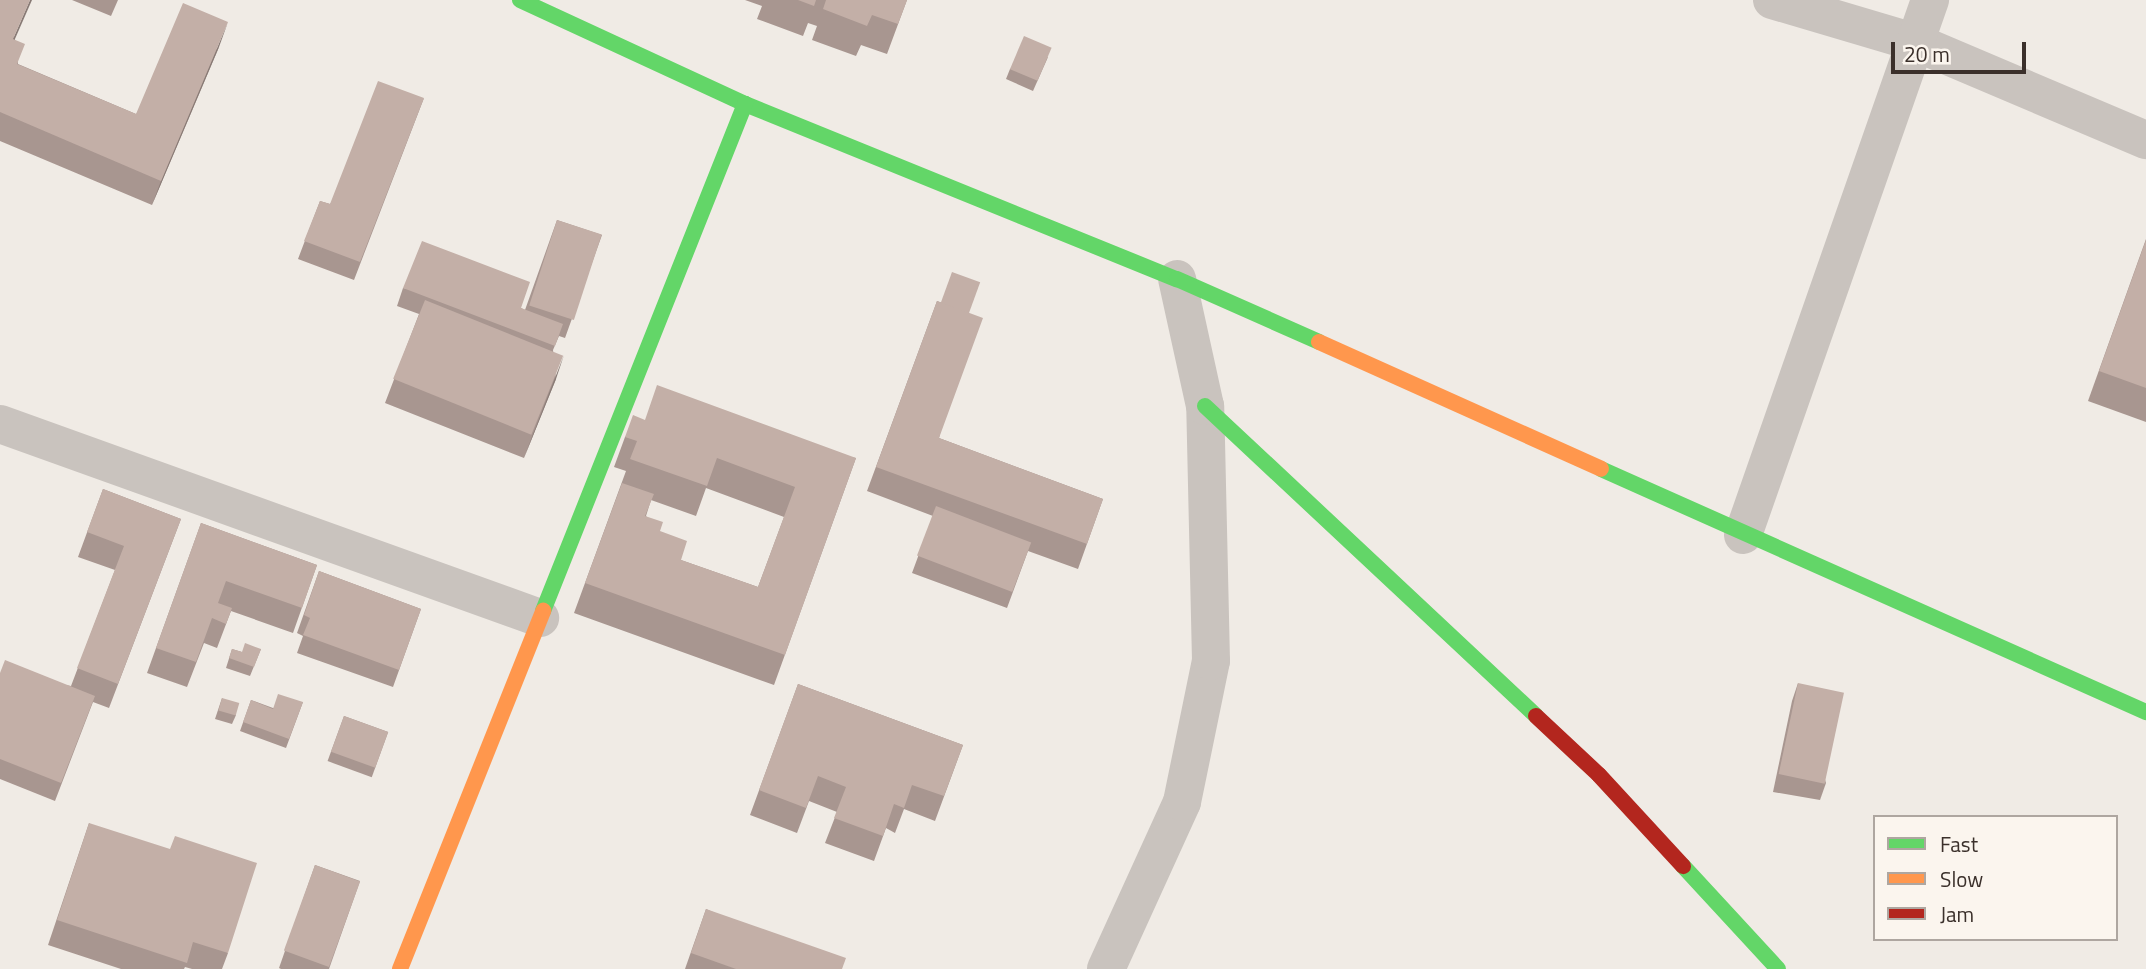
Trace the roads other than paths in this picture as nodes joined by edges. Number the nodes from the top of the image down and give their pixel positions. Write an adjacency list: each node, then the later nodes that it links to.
1 (520, 0): 5 (street)
2 (1772, 0): 4 (street)
3 (1930, 0): 4 (street)
4 (1917, 43): 6 (street); 10 (street)
5 (745, 104): 7 (street); 11 (street)
6 (2146, 140)
7 (1177, 279): 8 (street); 10 (street)
8 (1205, 407): 14 (street); 15 (street)
9 (0, 424): 11 (street)
10 (1743, 534): 12 (street)
11 (540, 618): 13 (street)
12 (2146, 712)
13 (400, 969)
14 (1106, 969)
15 (1778, 969)

